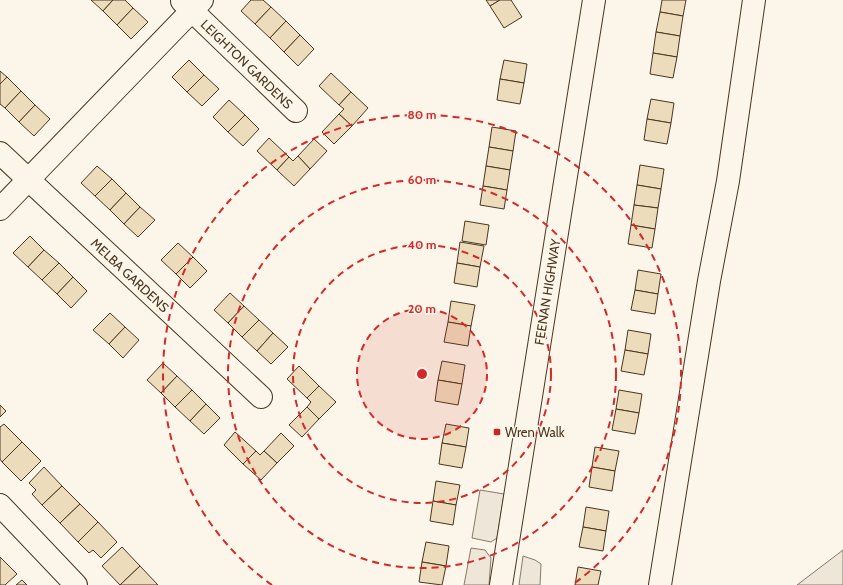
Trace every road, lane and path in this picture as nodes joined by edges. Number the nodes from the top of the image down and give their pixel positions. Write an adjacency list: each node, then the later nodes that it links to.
1 (594, 0): 11 (street, FEENAN HIGHWAY)
2 (754, 0): 12 (street)
3 (192, 4): 4 (street, LEIGHTON GARDENS); 6 (street)
4 (296, 111)
5 (0, 153): 6 (street, MELBA GARDENS)
6 (28, 180): 7 (street); 8 (street, MELBA GARDENS)
7 (0, 209)
8 (260, 397)
9 (0, 504): 10 (street)
10 (76, 585)
11 (501, 585)
12 (660, 585)

